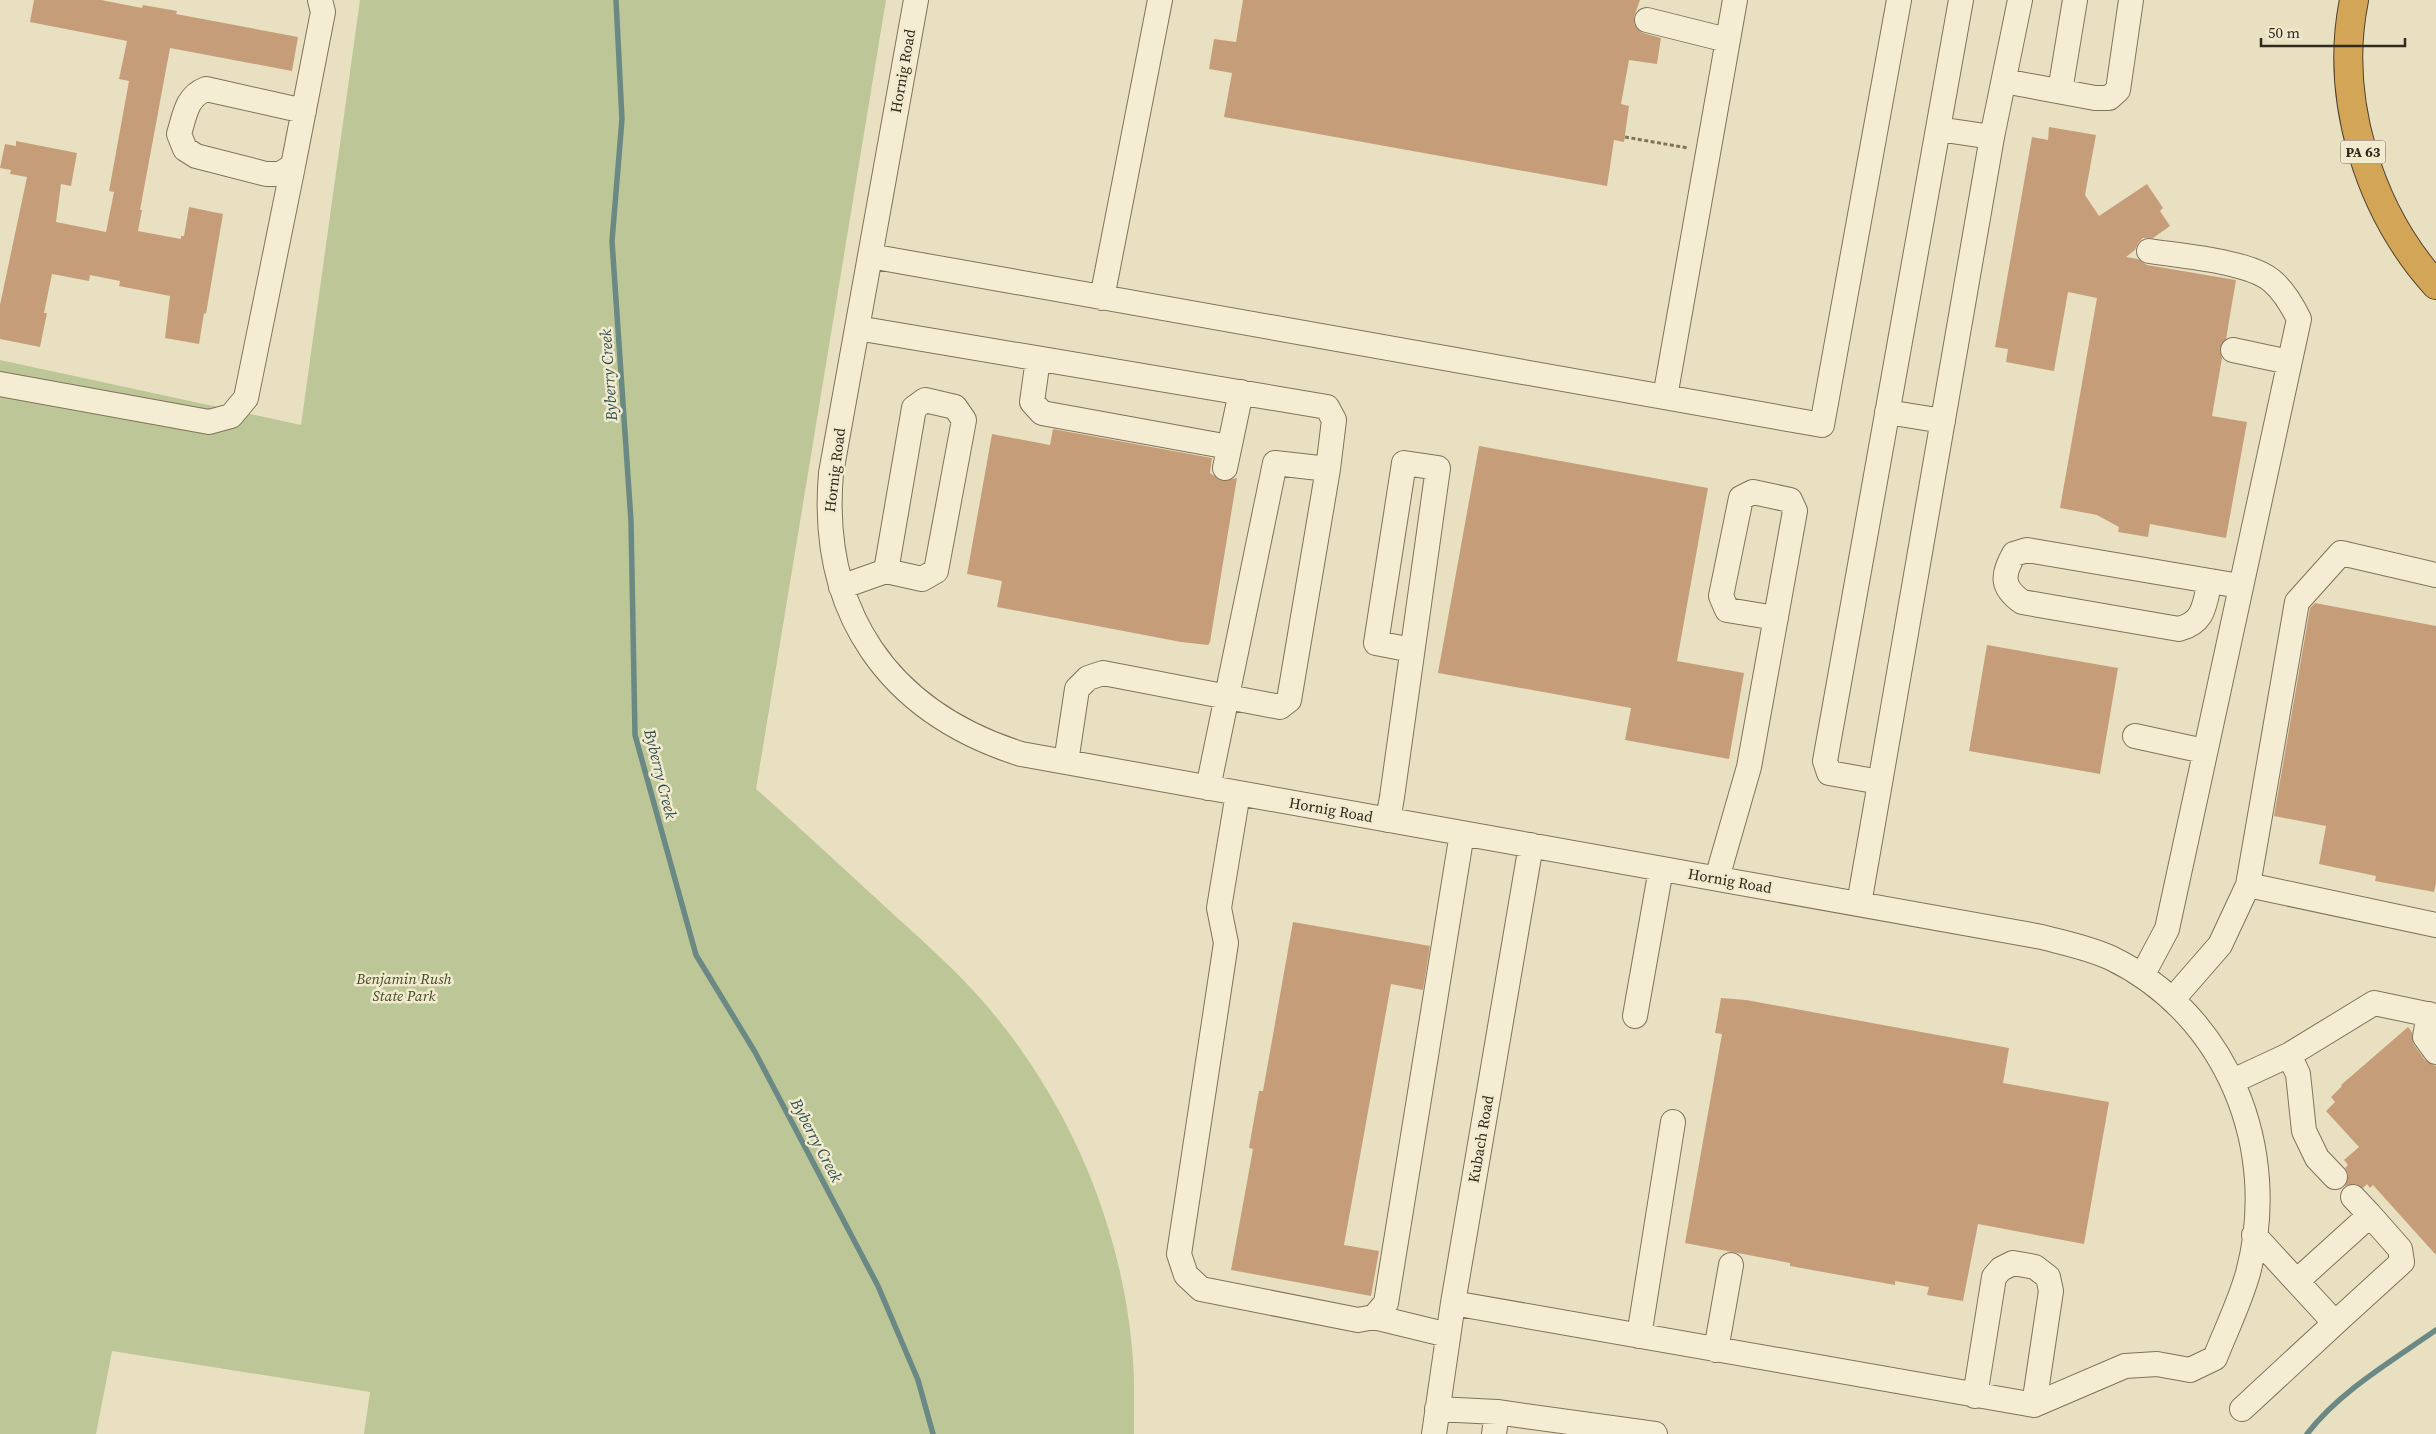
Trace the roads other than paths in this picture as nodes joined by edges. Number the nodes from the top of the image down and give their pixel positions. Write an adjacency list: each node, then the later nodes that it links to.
1 (320, 0): 15 (street)
2 (916, 0): 20 (street, Hornig Road)
3 (1160, 0): 22 (street)
4 (1735, 0): 12 (street)
5 (1899, 0): 29 (street)
6 (1961, 0): 16 (street)
7 (2020, 0): 13 (street)
8 (2075, 0): 14 (street)
9 (2131, 0): 14 (street)
10 (2354, 0): 21 (highway, PA 63)
11 (1647, 20): 12 (street)
12 (1728, 40): 29 (street)
13 (2004, 81): 14 (street); 17 (street)
14 (2060, 91)
15 (304, 111): 18 (street); 18 (street)
16 (1938, 129): 17 (street); 30 (street)
17 (1992, 137): 31 (street)
18 (293, 166): 27 (street)
19 (2149, 251): 26 (street)
20 (870, 256): 22 (street); 23 (street, Hornig Road)
21 (2436, 285)
22 (1102, 298): 29 (street)
23 (857, 328): 25 (street); 37 (street, Hornig Road)
24 (2233, 350): 26 (street)
25 (1038, 359): 28 (street); 28 (street)
26 (2289, 362): 36 (street)
27 (0, 384)
28 (1240, 392): 32 (street)
29 (1665, 397)
30 (1887, 412): 31 (street); 44 (street)
31 (1943, 421): 44 (street)
32 (1328, 469): 40 (street); 40 (street)
33 (886, 571): 33 (street); 37 (street)
34 (2436, 575): 52 (street)
35 (2210, 581): 35 (street); 36 (street)
36 (2240, 586): 42 (street)
37 (841, 587): 43 (street, Hornig Road)
38 (1776, 618): 38 (street); 51 (street)
39 (1412, 650): 39 (street); 47 (street)
40 (1227, 696): 43 (street); 45 (street)
41 (2135, 736): 42 (street)
42 (2204, 752): 55 (street)
43 (1066, 762): 45 (street, Hornig Road)
44 (1880, 782): 53 (street)
45 (1208, 788): 46 (street, Hornig Road)
46 (1238, 793): 47 (street, Hornig Road); 70 (street)
47 (1388, 820): 48 (street, Hornig Road)
48 (1462, 833): 49 (street, Hornig Road); 70 (street)
49 (1531, 845): 50 (street, Hornig Road); 69 (street, Kubach Road)
50 (1661, 869): 51 (street, Hornig Road); 58 (street)
51 (1717, 878): 53 (street, Hornig Road)
52 (2248, 886): 54 (street); 56 (street)
53 (1859, 904): 55 (street, Hornig Road)
54 (2436, 926)
55 (2142, 976): 56 (street, Hornig Road)
56 (2173, 999): 61 (street, Hornig Road)
57 (2433, 1015): 59 (street); 60 (street)
58 (1636, 1016)
59 (2436, 1052)
60 (2289, 1055): 61 (street); 63 (street)
61 (2233, 1082): 66 (street, Hornig Road)
62 (1673, 1122): 73 (street)
63 (2335, 1177)
64 (2353, 1197): 65 (street)
65 (2370, 1215): 68 (street); 71 (street)
66 (2254, 1235): 68 (street); 76 (street, Hornig Road)
67 (1730, 1264): 74 (street)
68 (2297, 1281): 71 (street)
69 (1453, 1303): 72 (street, Kubach Road); 73 (street)
70 (1374, 1317): 72 (street)
71 (2335, 1323): 78 (street)
72 (1448, 1335): 77 (street, Kubach Road)
73 (1639, 1336): 74 (street)
74 (1716, 1350): 75 (street)
75 (1975, 1396): 76 (street); 76 (street)
76 (2034, 1405)
77 (1438, 1409): 79 (street); 80 (street, Kubach Road)
78 (2242, 1409)
79 (1495, 1423): 81 (street)
80 (1434, 1434)
81 (1655, 1434)

